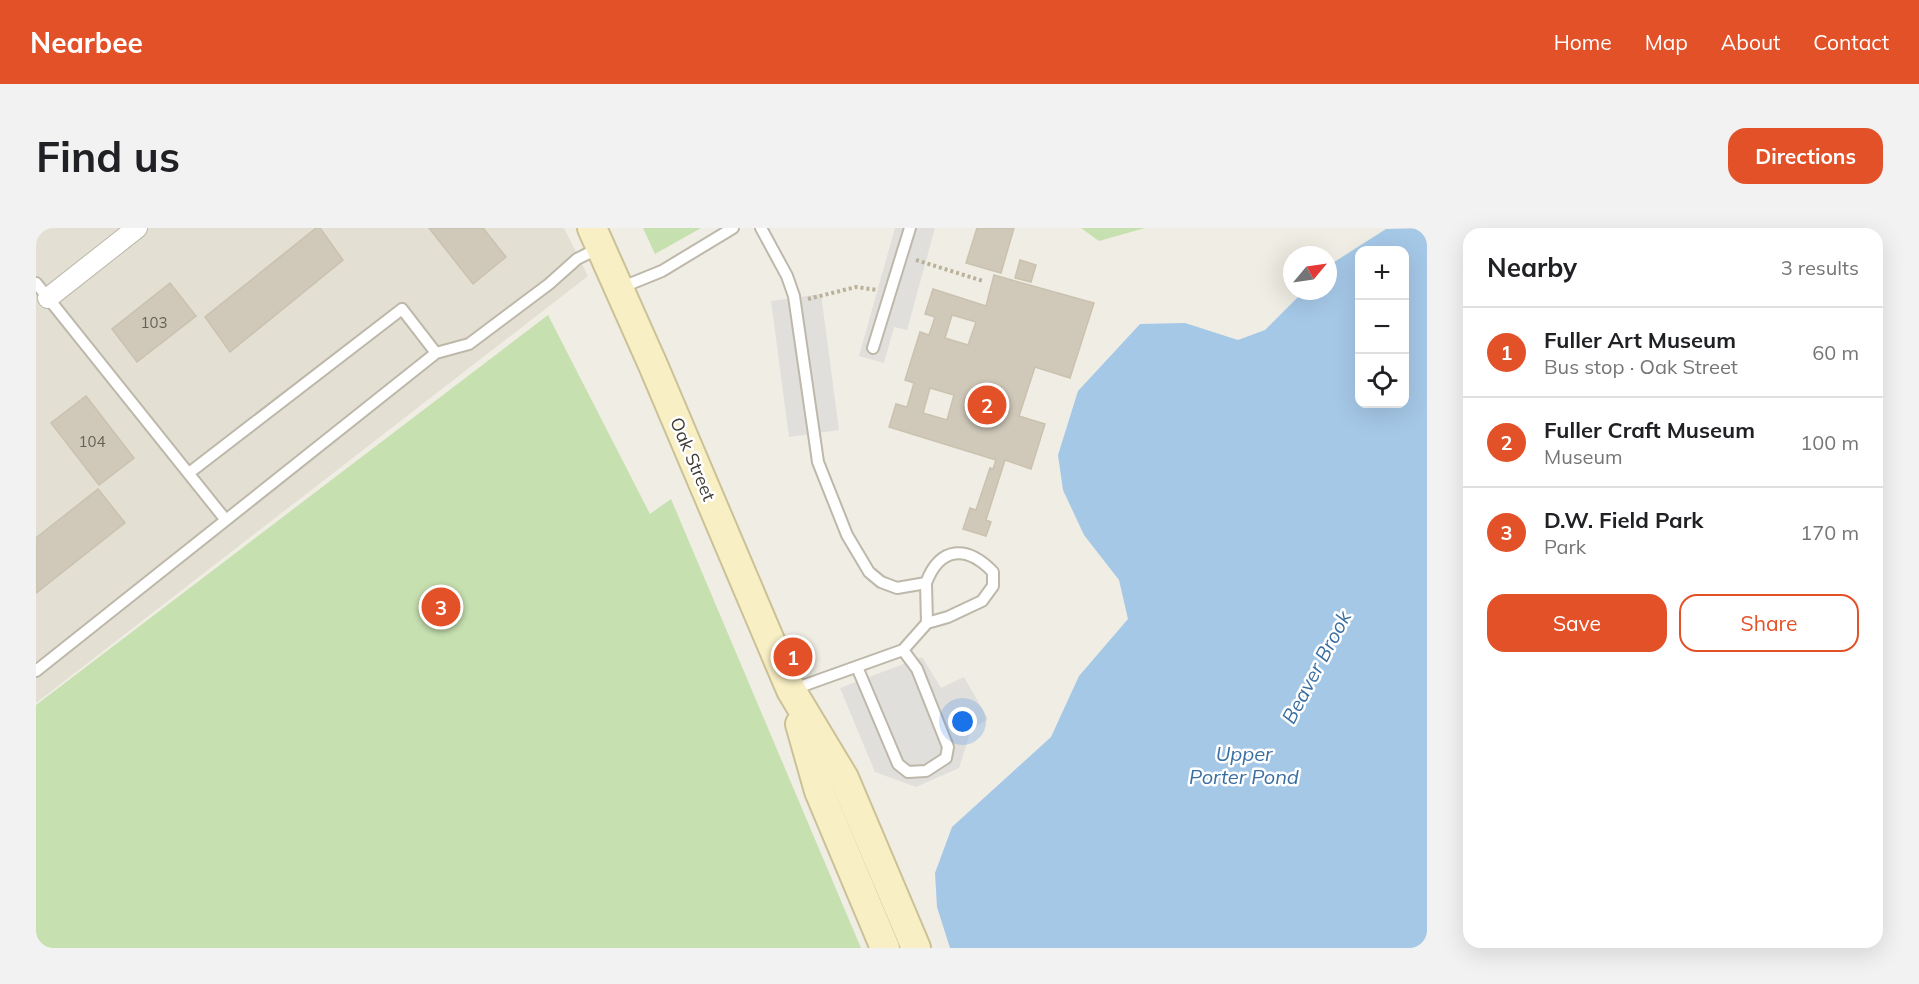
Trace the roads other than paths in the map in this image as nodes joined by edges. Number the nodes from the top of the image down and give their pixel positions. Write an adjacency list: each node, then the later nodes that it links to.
1 (137, 228): 7 (street)
2 (733, 228): 6 (lane)
3 (761, 228): 12 (lane)
4 (910, 228): 8 (lane)
5 (596, 238): 6 (main road, Oak Street); 9 (lane)
6 (619, 288): 17 (main road, Oak Street)
7 (42, 291): 10 (lane)
8 (873, 348)
9 (436, 353): 10 (lane); 11 (lane)
10 (189, 473): 11 (lane)
11 (225, 519): 16 (lane)
12 (926, 584): 13 (lane); 13 (lane)
13 (927, 622): 14 (lane)
14 (903, 650): 15 (lane); 15 (lane)
15 (857, 667): 17 (lane)
16 (36, 671)
17 (791, 690): 18 (main road, Oak Street); 19 (main road, Oak Street)
18 (892, 891): 19 (main road); 21 (main road, Oak Street)
19 (866, 902): 20 (main road, Oak Street)
20 (885, 948)
21 (916, 948)

